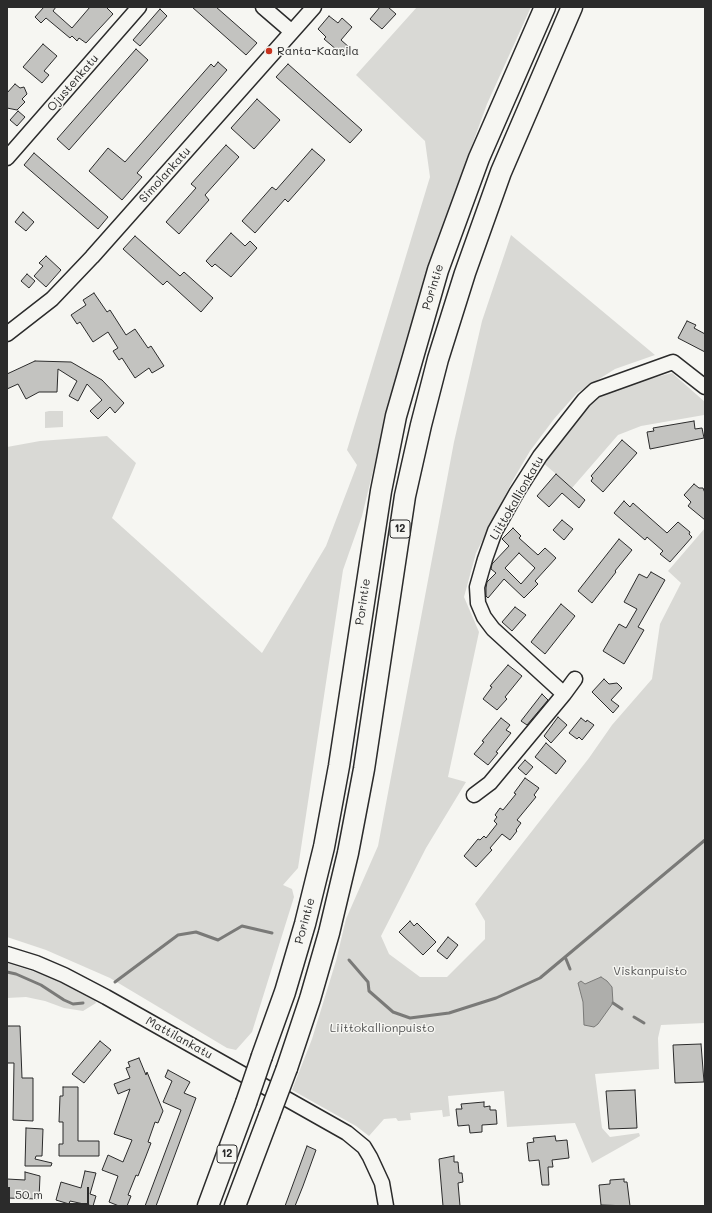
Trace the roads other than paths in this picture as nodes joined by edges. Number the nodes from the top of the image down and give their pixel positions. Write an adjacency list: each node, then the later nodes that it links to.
1 (139, 7): 7 (street, Ojustenkatu)
2 (263, 7): 6 (street)
3 (314, 7): 6 (street, Simolankatu)
4 (545, 7): 14 (highway, Porintie / 12, bridge)
5 (572, 7): 15 (highway, Porintie / 12, bridge)
6 (292, 32): 8 (street, Simolankatu)
7 (7, 158)
8 (7, 334)
9 (705, 387): 11 (street, Liittokallionkatu)
10 (575, 679): 11 (street)
11 (564, 694): 12 (street)
12 (474, 795)
13 (7, 954): 16 (street, Mattilankatu)
14 (208, 1206)
15 (235, 1206)
16 (386, 1206)

